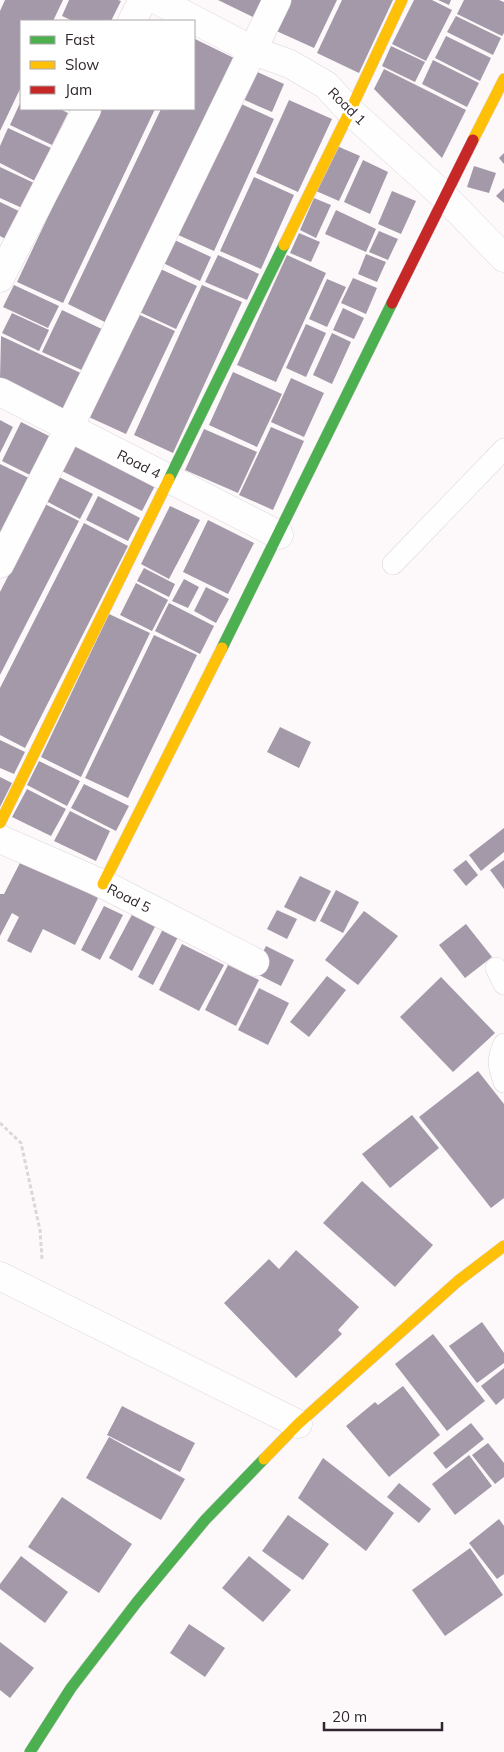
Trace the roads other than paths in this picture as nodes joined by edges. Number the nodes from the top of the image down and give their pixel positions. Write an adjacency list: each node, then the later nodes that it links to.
1 (143, 0): 5 (street)
2 (157, 0): 6 (street, Road 1)
3 (277, 0): 6 (street)
4 (402, 0): 9 (street)
5 (133, 20)
6 (254, 50): 9 (street, Road 1); 14 (street)
7 (504, 78): 10 (street)
8 (86, 110): 12 (street)
9 (350, 111): 10 (street, Road 1); 16 (street)
10 (444, 196): 11 (street, Road 1); 17 (street)
11 (504, 258)
12 (0, 278)
13 (0, 392): 14 (street, Road 4)
14 (68, 428): 16 (street, Road 4); 18 (street)
15 (504, 449): 19 (lane)
16 (170, 479): 17 (street, Road 4); 20 (street)
17 (279, 535): 22 (street)
18 (0, 564)
19 (393, 564)
20 (0, 823)
21 (0, 839): 22 (street, Road 5)
22 (103, 884): 23 (street, Road 5)
23 (255, 962)
24 (504, 1044): 25 (lane)
25 (504, 1082)
26 (504, 1246): 28 (street)
27 (0, 1276): 28 (street)
28 (298, 1424): 29 (street)
29 (30, 1752)

